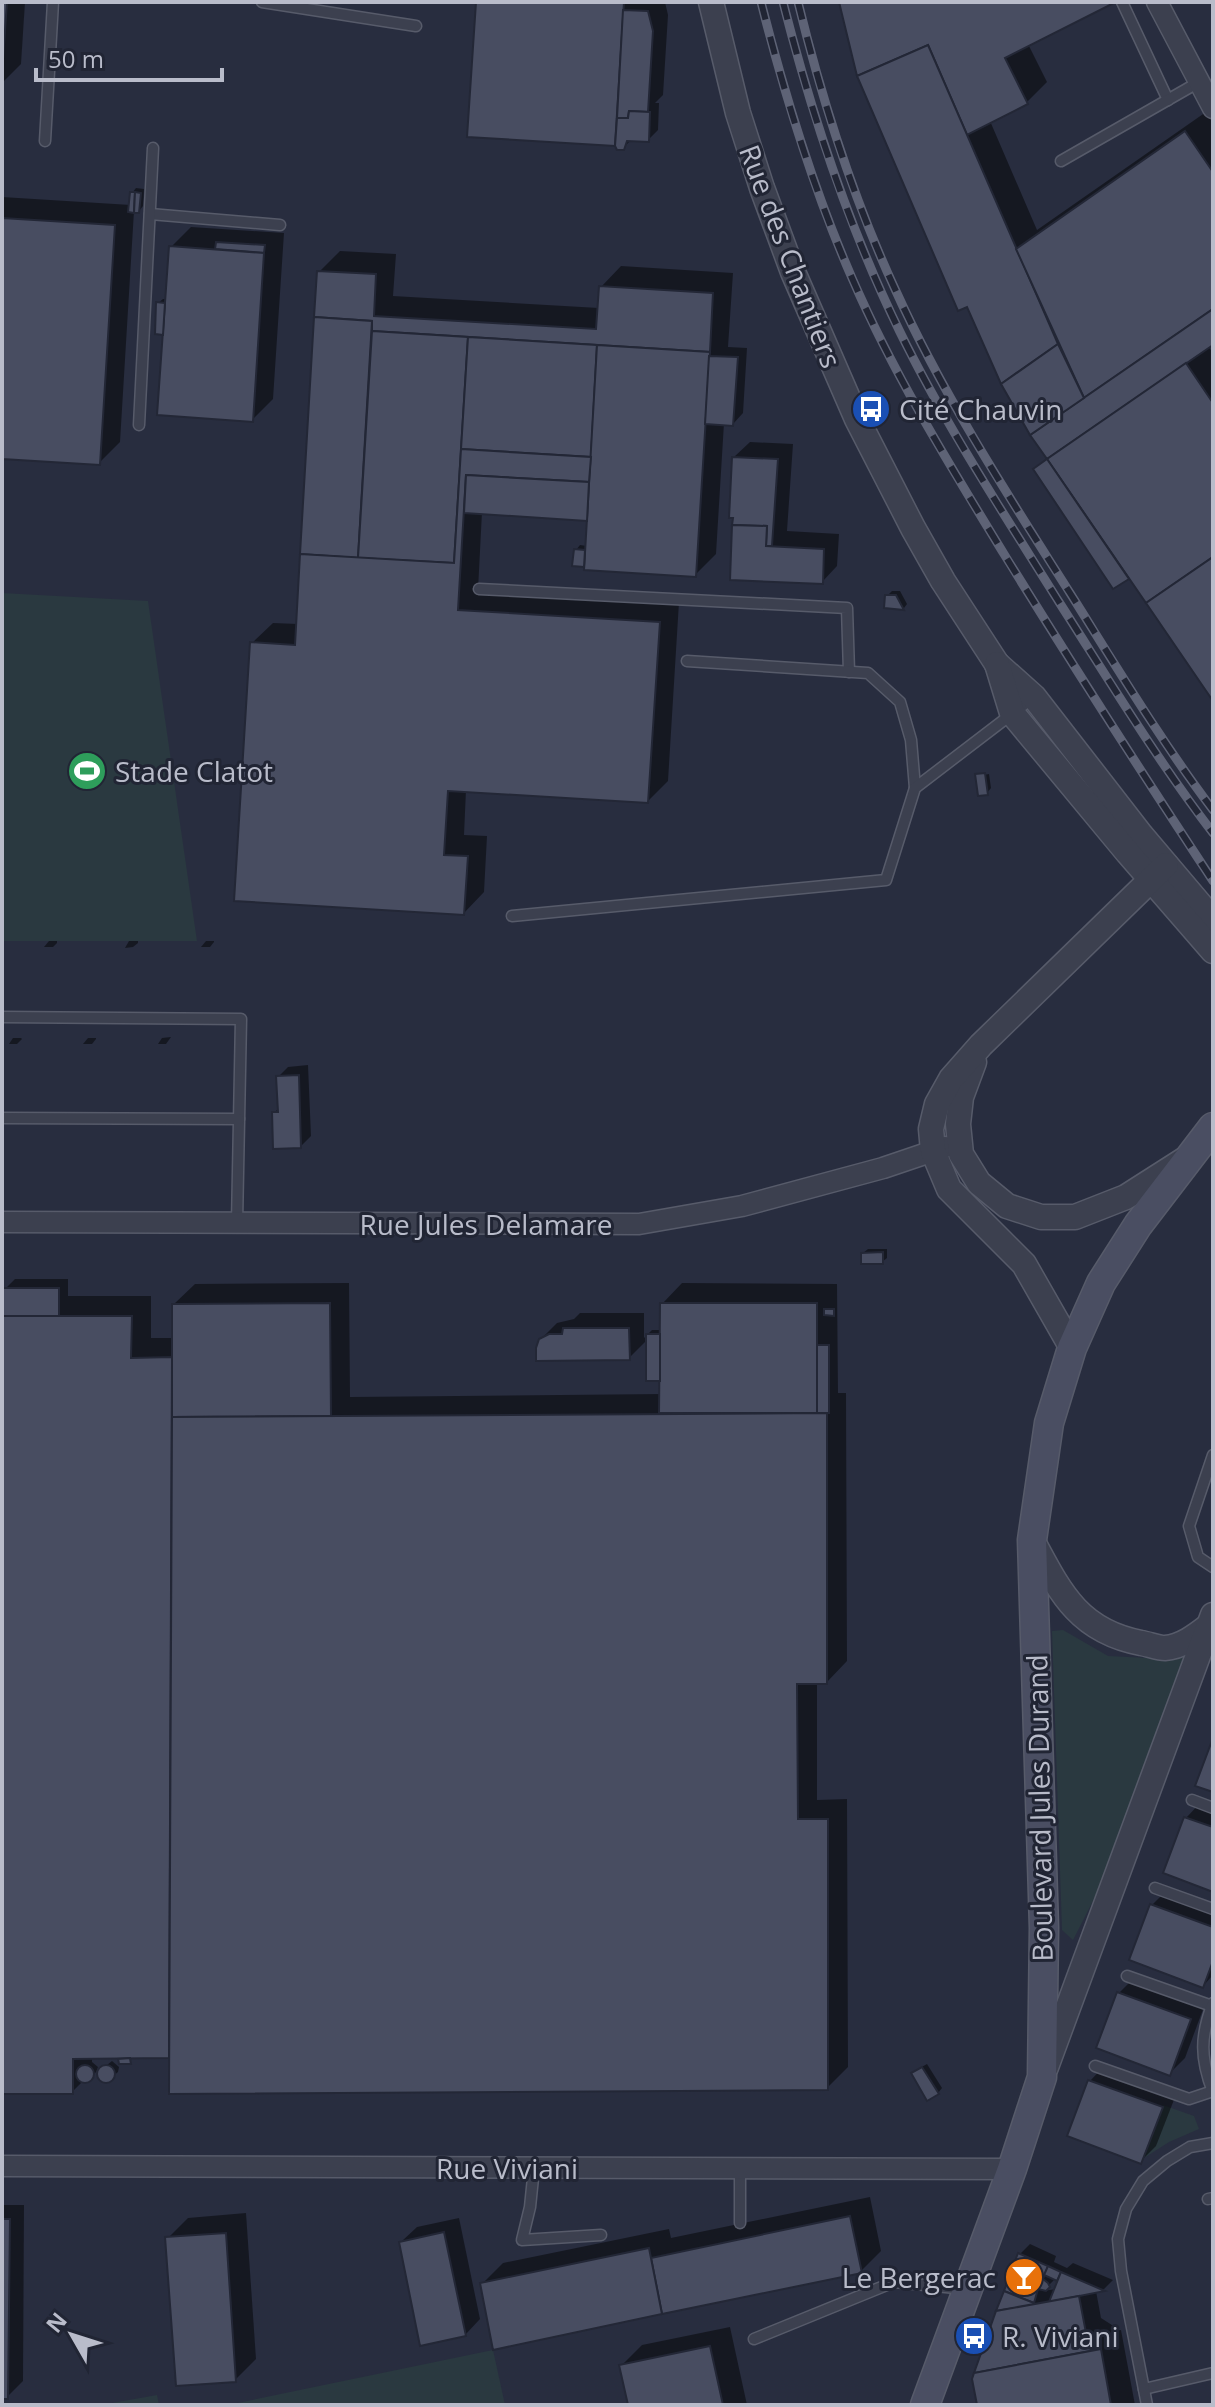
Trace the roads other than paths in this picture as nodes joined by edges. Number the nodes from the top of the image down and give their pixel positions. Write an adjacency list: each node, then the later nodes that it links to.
1 (53, 2): 10 (lane)
2 (262, 2): 6 (lane)
3 (711, 2): 18 (street, Rue des Chantiers)
4 (1122, 2): 8 (lane)
5 (1157, 2): 7 (street)
6 (416, 26)
7 (1199, 82): 8 (lane); 9 (street)
8 (1168, 100): 12 (lane)
9 (1213, 108)
10 (45, 141)
11 (153, 148): 13 (lane)
12 (1061, 161)
13 (150, 214): 14 (lane); 15 (lane)
14 (280, 225)
15 (139, 425)
16 (479, 589): 19 (lane)
17 (687, 661): 19 (lane)
18 (997, 664): 20 (street, Rue des Chantiers); 21 (street, Rue des Chantiers)
19 (849, 672): 22 (lane)
20 (1034, 697): 21 (lane); 23 (street, Rue des Chantiers)
21 (1012, 713): 22 (lane); 23 (street, Rue des Chantiers)
22 (915, 788): 24 (lane)
23 (1158, 872): 25 (street, Rue des Chantiers); 26 (street, Rue des Chantiers); 28 (street, Boulevard Jules Durand)
24 (512, 916)
25 (1213, 920)
26 (1213, 951)
27 (2, 1017): 30 (lane)
28 (981, 1045): 32 (street, Boulevard Jules Durand); 33 (street, Boulevard Jules Durand)
29 (2, 1118): 30 (lane)
30 (239, 1119): 36 (lane)
31 (1213, 1127): 34 (main road, Boulevard Jules Durand)
32 (960, 1142): 33 (street, Rue Jules Delamare); 34 (street, Boulevard Jules Durand)
33 (933, 1151): 36 (street, Rue Jules Delamare); 37 (street, Boulevard Jules Durand)
34 (1192, 1155): 37 (main road, Boulevard Jules Durand)
35 (2, 1222): 36 (street, Rue Jules Delamare)
36 (237, 1223)
37 (1072, 1348): 39 (main road, Boulevard Jules Durand)
38 (1213, 1455): 40 (lane)
39 (1032, 1540): 41 (street, Boulevard Jules Durand); 49 (main road, Boulevard Jules Durand)
40 (1213, 1567)
41 (1211, 1620): 49 (street, Boulevard Jules Durand)
42 (1192, 1800): 43 (lane)
43 (1213, 1808)
44 (1155, 1888): 45 (lane)
45 (1213, 1909)
46 (1127, 1976): 47 (lane)
47 (1212, 2004): 50 (lane)
48 (1095, 2066): 50 (lane)
49 (1042, 2077): 55 (main road, Boulevard Jules Durand)
50 (1213, 2092)
51 (1213, 2143): 61 (lane)
52 (2, 2166): 53 (street, Rue Viviani)
53 (534, 2168): 54 (street, Rue Viviani); 57 (lane)
54 (740, 2168): 55 (street, Rue Viviani); 56 (lane)
55 (1012, 2169): 58 (main road, Boulevard Jules Durand)
56 (740, 2223)
57 (601, 2235)
58 (968, 2289): 59 (lane); 62 (main road, Boulevard Jules Durand)
59 (754, 2339)
60 (1213, 2373): 61 (lane)
61 (1144, 2389): 63 (lane)
62 (925, 2405)
63 (1147, 2405)

